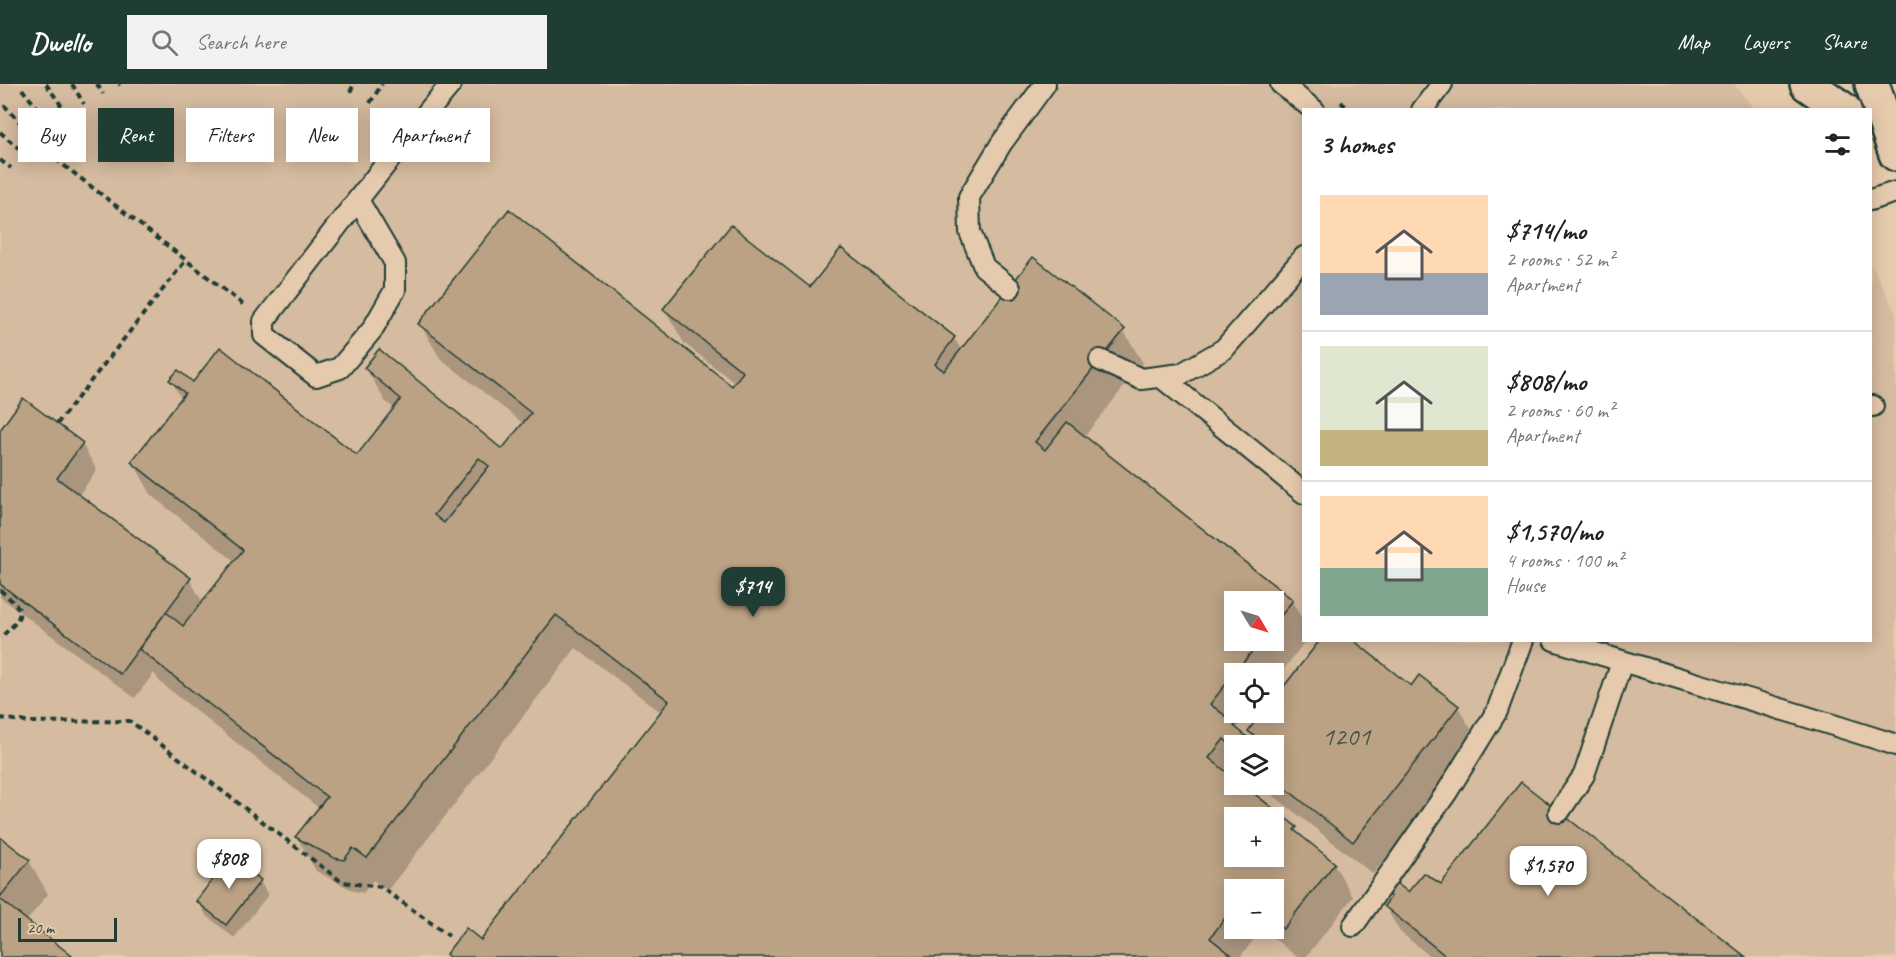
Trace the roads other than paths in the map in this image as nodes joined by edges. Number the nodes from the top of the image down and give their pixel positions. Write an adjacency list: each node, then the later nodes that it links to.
1 (451, 84): 13 (lane)
2 (1045, 84): 15 (lane)
3 (1281, 84): 7 (lane)
4 (1442, 84): 8 (lane)
5 (1807, 84): 9 (main road)
6 (1872, 84): 10 (main road)
7 (1311, 108)
8 (1424, 108)
9 (1841, 108)
10 (1885, 142)
11 (1896, 192): 12 (lane)
12 (1872, 199)
13 (358, 201): 13 (lane)
14 (1302, 258): 17 (lane)
15 (1010, 288)
16 (1100, 360): 17 (lane)
17 (1161, 377): 18 (lane)
18 (1302, 491)
19 (1522, 642): 24 (lane)
20 (1560, 642): 21 (lane)
21 (1622, 662): 22 (lane); 23 (lane)
22 (1896, 745)
23 (1559, 812)
24 (1353, 926)

